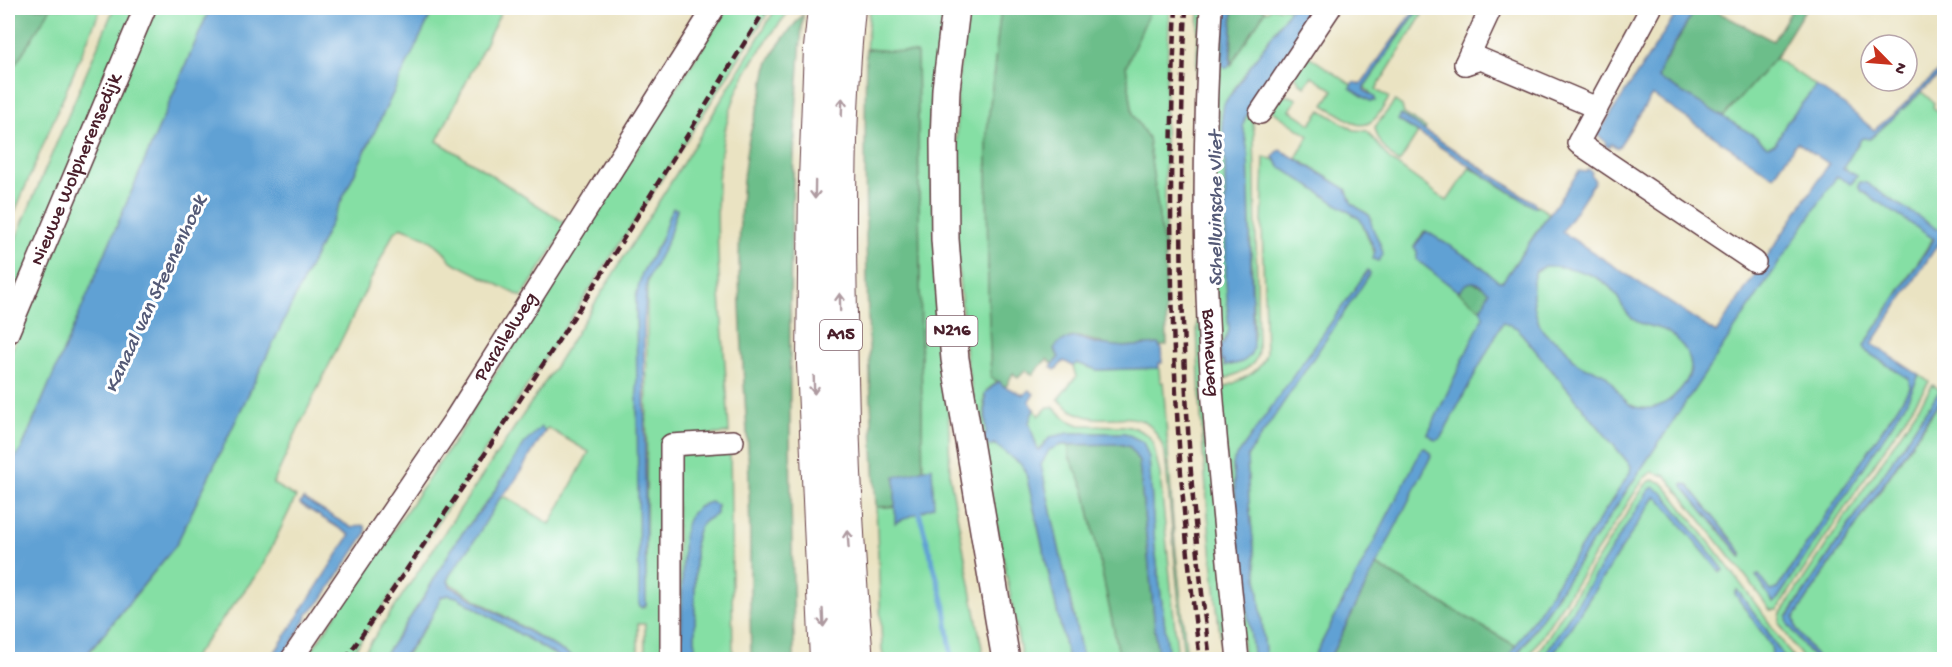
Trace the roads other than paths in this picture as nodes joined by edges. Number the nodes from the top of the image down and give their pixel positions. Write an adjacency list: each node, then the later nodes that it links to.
1 (145, 8): 14 (street, Nieuwe Wolpherensedijk)
2 (714, 8): 18 (street, Parallelweg)
3 (824, 8): 10 (highway, A15)
4 (849, 8): 10 (highway, A15)
5 (956, 8): 17 (main road, N216)
6 (1211, 8): 23 (street, Banneweg)
7 (1330, 8): 12 (street)
8 (1491, 8): 11 (street)
9 (1652, 8): 11 (street)
10 (833, 49): 16 (highway, A15, one-way to 10); 20 (highway, A15, one-way to 20)
11 (1597, 108): 13 (street)
12 (1260, 113)
13 (1755, 262)
14 (8, 333)
15 (733, 441): 19 (street)
16 (852, 597): 21 (highway, A15); 22 (highway, A15)
17 (1006, 657)
18 (291, 660)
19 (670, 660)
20 (826, 660)
21 (856, 660)
22 (875, 660)
23 (1238, 660)

